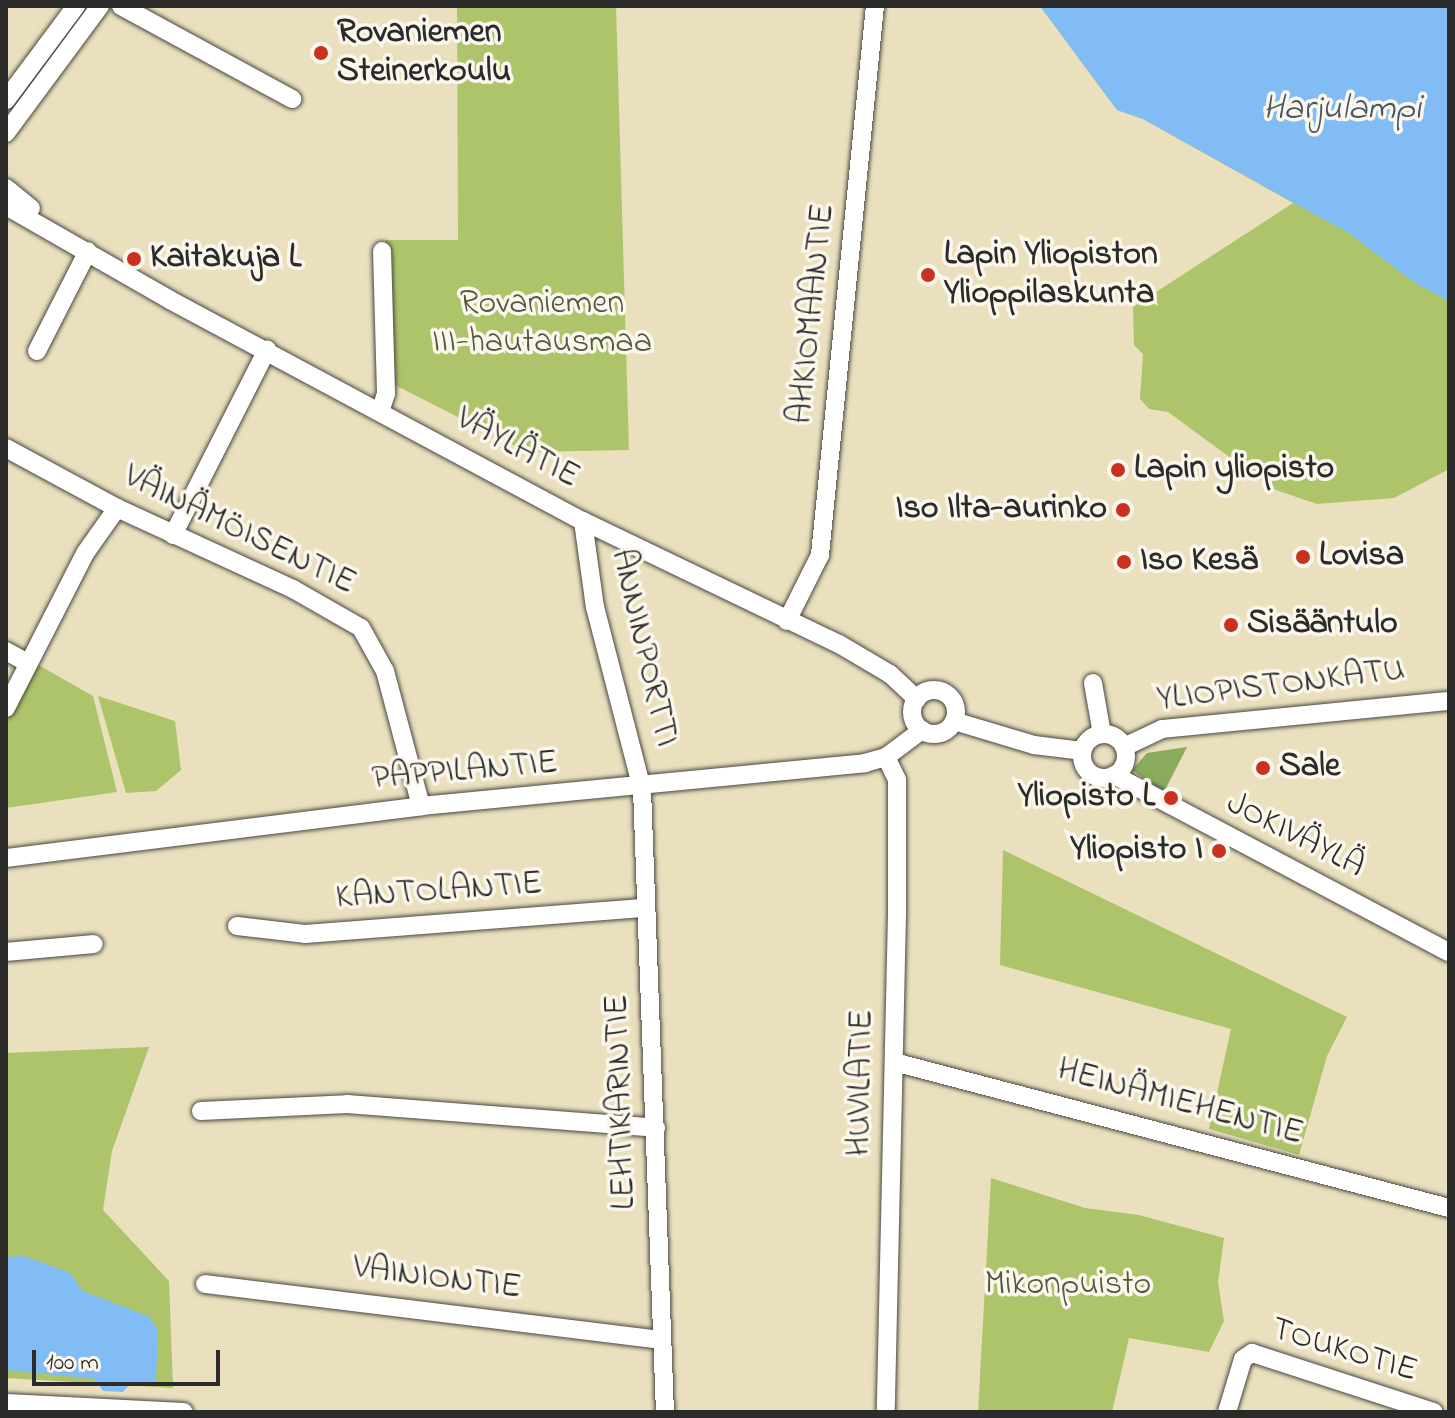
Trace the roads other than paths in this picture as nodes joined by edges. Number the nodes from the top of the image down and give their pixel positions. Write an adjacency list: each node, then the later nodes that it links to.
1 (76, 6): 6 (street)
2 (100, 6): 7 (street)
3 (121, 6): 5 (street)
4 (875, 6): 19 (street, AHKIOMAANTIE)
5 (292, 99)
6 (6, 100)
7 (6, 133)
8 (6, 188): 10 (street, VÄYLÄTIE)
9 (6, 206): 10 (street, VÄYLÄTIE)
10 (88, 251): 12 (street, VÄYLÄTIE); 13 (street)
11 (382, 251): 14 (street)
12 (267, 350): 14 (street, VÄYLÄTIE); 18 (street)
13 (37, 351)
14 (380, 412): 17 (street, VÄYLÄTIE)
15 (6, 448): 16 (street, VÄINÄMÖISENTIE)
16 (117, 508): 18 (street, VÄINÄMÖISENTIE); 21 (street)
17 (583, 521): 19 (street, VÄYLÄTIE); 33 (street, ANNINPORTTI)
18 (173, 535): 34 (street, VÄINÄMÖISENTIE)
19 (787, 621): 23 (street, VÄYLÄTIE)
20 (6, 651): 21 (street)
21 (28, 663): 25 (street)
22 (1093, 683): 28 (street)
23 (917, 699): 26 (street); 27 (street)
24 (1449, 701): 29 (street, YLIOPISTONKATU)
25 (6, 708)
26 (954, 721): 27 (street); 30 (street)
27 (922, 730): 31 (street, PAPPILANTIE)
28 (1102, 734): 29 (street); 30 (street)
29 (1124, 747): 32 (street)
30 (1082, 751): 32 (street)
31 (886, 757): 33 (street, PAPPILANTIE); 41 (street, HUVILATIE)
32 (1114, 775): 40 (street, JOKIVÄYLÄ)
33 (642, 789): 34 (street, PAPPILANTIE); 36 (street, LEHTIKARINTIE)
34 (421, 806): 35 (street, PAPPILANTIE)
35 (6, 858)
36 (646, 908): 37 (street, KANTOLANTIE); 43 (street, LEHTIKARINTIE)
37 (237, 926)
38 (94, 944): 39 (street)
39 (6, 952)
40 (1449, 952)
41 (894, 1062): 44 (street, HEINÄMIEHENTIE); 50 (street, HUVILATIE)
42 (201, 1111): 43 (street)
43 (656, 1128): 46 (street, LEHTIKARINTIE)
44 (1449, 1208)
45 (205, 1284): 46 (street, VAINIONTIE)
46 (662, 1340): 49 (street, LEHTIKARINTIE)
47 (6, 1403): 48 (street)
48 (184, 1412)
49 (665, 1412)
50 (886, 1412)
51 (1227, 1412): 52 (street, TOUKOTIE)
52 (1434, 1412)

